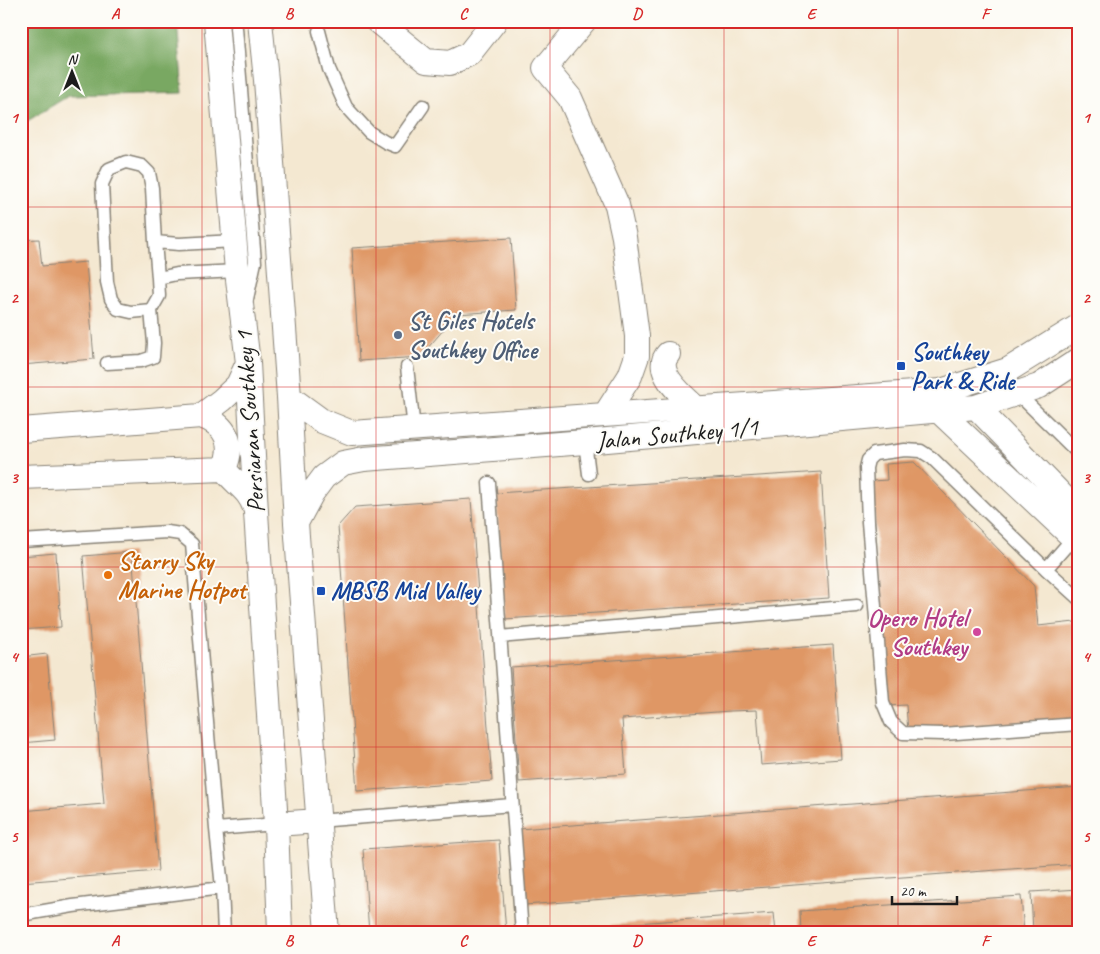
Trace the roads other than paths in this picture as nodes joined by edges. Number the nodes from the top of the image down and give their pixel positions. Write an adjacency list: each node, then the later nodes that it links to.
1 (260, 21): 8 (street, Persiaran Southkey 1)
2 (270, 21): 8 (street)
3 (377, 21): 4 (street)
4 (495, 21)
5 (584, 21): 27 (street)
6 (226, 25): 10 (street, Persiaran Southkey 1); 15 (lane)
7 (319, 31): 9 (lane)
8 (266, 80): 23 (street, Persiaran Southkey 1)
9 (423, 106)
10 (235, 241): 11 (lane); 12 (street, Persiaran Southkey 1)
11 (155, 242): 13 (lane); 14 (lane)
12 (237, 271): 13 (lane); 15 (street, Persiaran Southkey 1)
13 (158, 278): 14 (lane)
14 (151, 310): 19 (lane)
15 (243, 318): 20 (street, Persiaran Southkey 1)
16 (1079, 326): 25 (street, Jalan Southkey 1/1)
17 (668, 354): 25 (street)
18 (1079, 360): 22 (street, Jalan Southkey 1/1)
19 (107, 363)
20 (248, 363): 28 (street); 37 (street, Persiaran Southkey 1)
21 (407, 367): 30 (lane)
22 (1017, 393): 24 (street, Jalan Southkey 1/1); 32 (lane)
23 (289, 398): 30 (street, Jalan Southkey 1/1); 39 (street, Persiaran Southkey 1)
24 (976, 407): 26 (street, Jalan Southkey 1/1); 38 (street)
25 (696, 408): 27 (street, Jalan Southkey 1/1)
26 (939, 411): 31 (street, Jalan Southkey 1/1); 40 (street)
27 (605, 415): 30 (street, Jalan Southkey 1/1)
28 (201, 416): 29 (street); 33 (street)
29 (21, 430)
30 (414, 430)
31 (585, 442): 34 (lane); 39 (street, Jalan Southkey 1/1)
32 (1079, 454)
33 (224, 469): 35 (street); 37 (street)
34 (589, 474)
35 (21, 477)
36 (489, 483): 45 (lane)
37 (256, 512): 49 (street, Persiaran Southkey 1)
38 (1079, 513)
39 (296, 523): 48 (street, Persiaran Southkey 1)
40 (1076, 540): 42 (lane)
41 (21, 541): 50 (lane)
42 (1046, 569): 43 (lane); 46 (lane)
43 (1077, 594)
44 (857, 606): 45 (lane)
45 (500, 637): 47 (lane)
46 (1079, 724)
47 (512, 805): 48 (lane); 56 (lane)
48 (318, 821): 49 (street); 55 (street, Persiaran Southkey 1)
49 (276, 824): 50 (lane); 54 (street, Persiaran Southkey 1)
50 (216, 829): 51 (lane)
51 (222, 888): 52 (lane); 53 (lane)
52 (21, 915)
53 (224, 933)
54 (280, 933)
55 (327, 933)
56 (522, 933)

